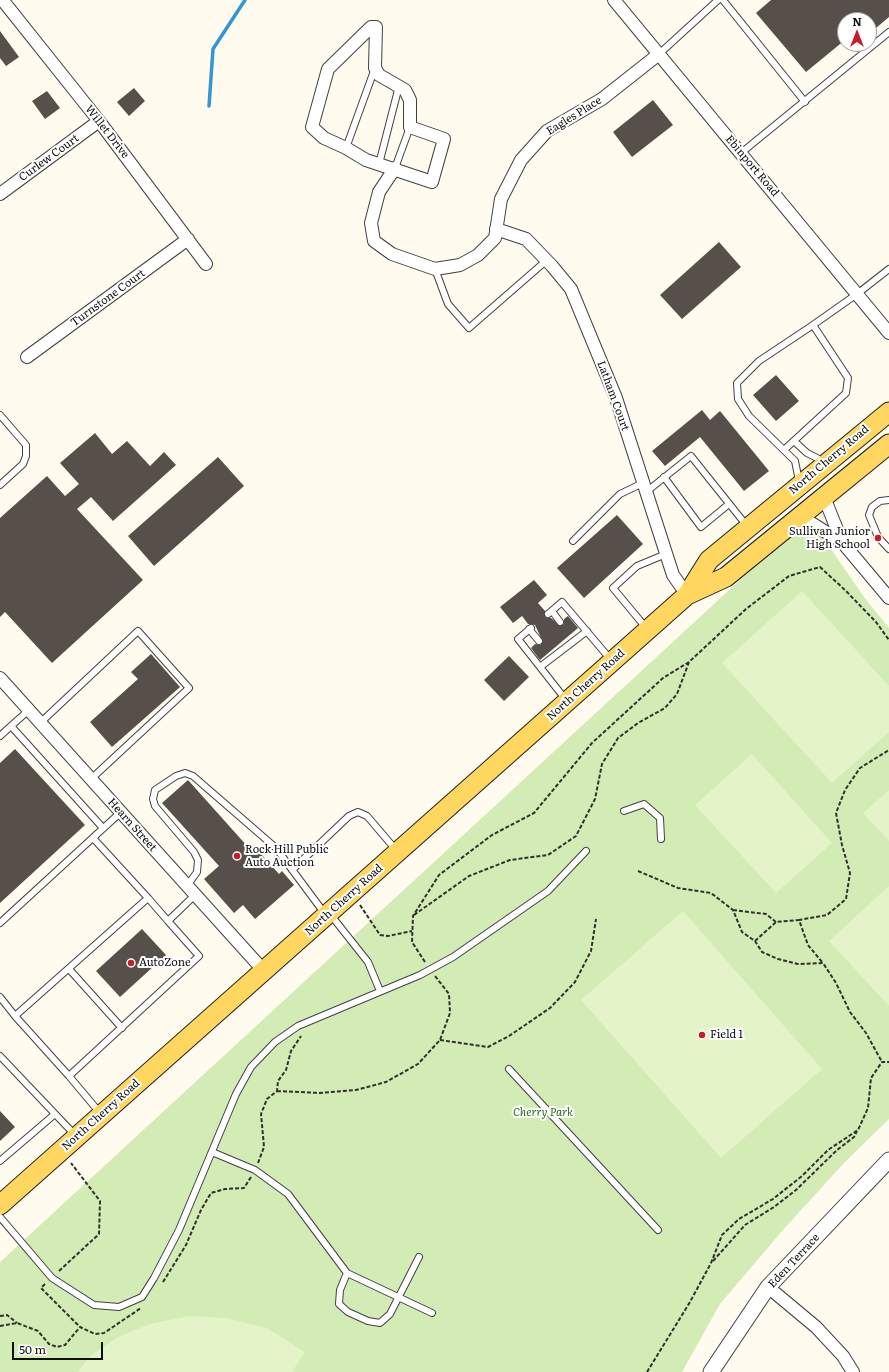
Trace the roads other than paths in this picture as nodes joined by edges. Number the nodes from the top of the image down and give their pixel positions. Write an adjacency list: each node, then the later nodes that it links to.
1 (614, 0): 6 (street, Ebinport Road)
2 (718, 0): 6 (lane)
3 (723, 0): 9 (lane)
4 (4, 2): 10 (street, Willet Drive)
5 (889, 32): 9 (lane)
6 (659, 54): 13 (street, Ebinport Road); 17 (street, Eagles Place)
7 (376, 68): 8 (street); 12 (lane); 12 (street)
8 (399, 86): 11 (street); 14 (lane)
9 (805, 102): 13 (lane)
10 (99, 121): 16 (street, Curlew Court); 18 (street, Willet Drive)
11 (410, 127): 15 (lane); 15 (street)
12 (346, 148): 14 (street)
13 (741, 153): 23 (street, Ebinport Road)
14 (379, 164): 15 (street)
15 (395, 168): 21 (street, Eagles Place)
16 (0, 194)
17 (496, 229): 19 (street, Latham Court); 21 (street, Eagles Place)
18 (188, 238): 20 (street, Willet Drive); 26 (street, Turnstone Court)
19 (547, 260): 21 (lane); 36 (street, Latham Court)
20 (206, 264)
21 (435, 269)
22 (889, 269): 23 (lane)
23 (857, 294): 24 (lane); 25 (street, Ebinport Road)
24 (813, 325): 29 (lane); 31 (lane)
25 (889, 333)
26 (28, 357)
27 (889, 412): 32 (main road, North Cherry Road)
28 (0, 415): 34 (lane)
29 (794, 441): 31 (lane); 32 (lane)
30 (889, 444): 37 (main road, North Cherry Road)
31 (784, 449): 35 (lane)
32 (827, 462): 35 (main road, North Cherry Road)
33 (664, 477): 36 (lane); 39 (lane); 39 (lane)
34 (0, 485)
35 (800, 485): 41 (main road, North Cherry Road)
36 (645, 487): 42 (lane); 45 (street, Latham Court)
37 (824, 497): 40 (main road, North Cherry Road); 43 (street)
38 (889, 500): 44 (lane)
39 (729, 504): 41 (lane)
40 (800, 516): 43 (street); 46 (main road, North Cherry Road)
41 (748, 528): 46 (main road, North Cherry Road)
42 (573, 541)
43 (842, 542): 47 (street)
44 (889, 549)
45 (666, 554): 46 (street, Latham Court); 49 (lane)
46 (687, 594): 49 (main road, North Cherry Road)
47 (889, 598)
48 (560, 622): 50 (lane)
49 (648, 630): 56 (main road, North Cherry Road)
50 (587, 631): 52 (lane); 56 (lane)
51 (570, 634): 52 (lane)
52 (575, 640): 55 (lane)
53 (539, 641): 57 (lane)
54 (560, 643): 55 (lane)
55 (564, 649): 57 (lane)
56 (612, 661): 59 (main road, North Cherry Road)
57 (540, 668): 59 (lane)
58 (0, 678): 60 (street, Hearn Street)
59 (567, 702): 71 (main road, North Cherry Road)
60 (29, 710): 61 (street, Hearn Street); 62 (lane)
61 (40, 723): 64 (street, Hearn Street); 64 (lane)
62 (11, 726): 63 (lane); 67 (lane)
63 (0, 736)
64 (91, 779): 66 (street, Hearn Street)
65 (624, 811): 69 (lane)
66 (121, 812): 67 (lane); 73 (street, Hearn Street)
67 (104, 828): 68 (lane)
68 (93, 838): 75 (lane); 78 (lane)
69 (661, 839)
70 (586, 851): 81 (lane)
71 (397, 852): 72 (lane); 76 (main road, North Cherry Road)
72 (292, 870): 73 (lane); 76 (lane)
73 (187, 886): 74 (street, Hearn Street)
74 (195, 895): 77 (lane); 80 (street, Hearn Street)
75 (148, 898): 77 (lane); 79 (lane)
76 (328, 914): 80 (main road, North Cherry Road); 81 (lane)
77 (168, 921): 84 (lane)
78 (0, 923)
79 (69, 969): 83 (lane); 84 (lane)
80 (264, 971): 89 (main road, North Cherry Road)
81 (380, 991): 91 (lane)
82 (0, 997): 83 (lane)
83 (15, 1016): 87 (lane)
84 (122, 1028): 87 (lane)
85 (0, 1056): 88 (lane)
86 (509, 1069): 96 (lane)
87 (69, 1076): 89 (lane)
88 (55, 1114): 90 (lane); 93 (lane)
89 (102, 1115): 90 (main road, North Cherry Road)
90 (77, 1137): 94 (main road, North Cherry Road)
91 (212, 1152): 95 (lane); 98 (lane)
92 (889, 1160): 99 (street, Eden Terrace)
93 (0, 1162)
94 (0, 1205)
95 (0, 1217)
96 (658, 1230)
97 (419, 1257): 100 (lane)
98 (347, 1273): 100 (lane); 100 (lane)
99 (768, 1288): 102 (street, Eden Terrace); 103 (street)
100 (398, 1297): 101 (lane)
101 (432, 1314)
102 (711, 1372)
103 (853, 1372)

